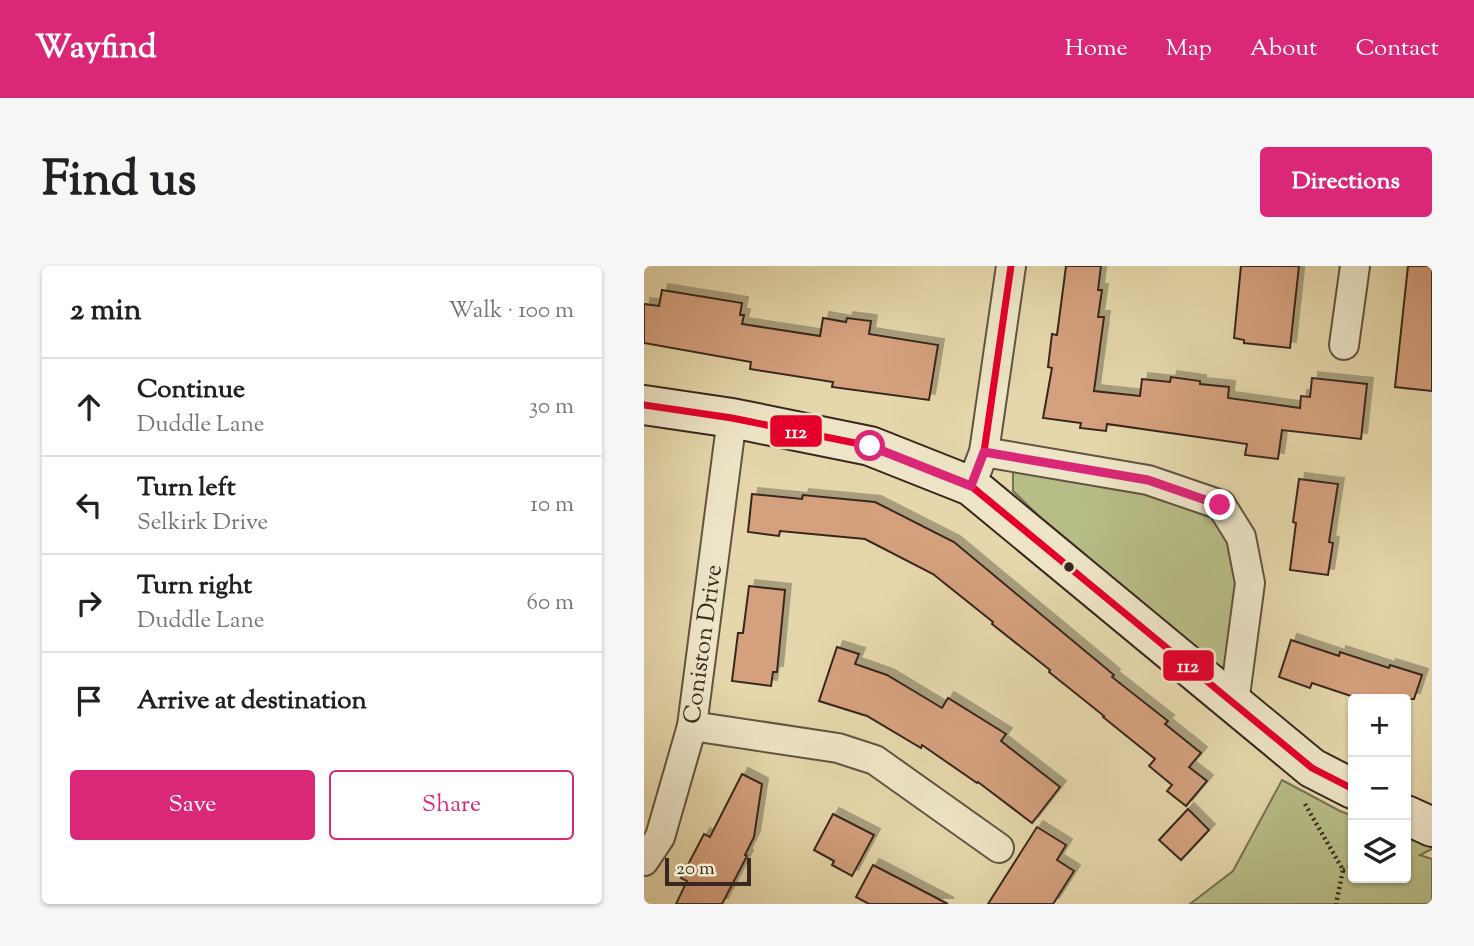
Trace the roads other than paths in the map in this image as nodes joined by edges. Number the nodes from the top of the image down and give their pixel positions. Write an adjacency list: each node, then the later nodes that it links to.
1 (1011, 266): 6 (street)
2 (1355, 266): 3 (street)
3 (1344, 345)
4 (644, 405): 5 (street)
5 (732, 418): 6 (street); 8 (street, Coniston Drive)
6 (977, 469): 7 (street); 7 (street)
7 (1234, 703): 9 (street)
8 (692, 726): 12 (street); 13 (street, Coniston Drive)
9 (1348, 786)
10 (1411, 817): 11 (street)
11 (1432, 827)
12 (999, 848)
13 (644, 861)

